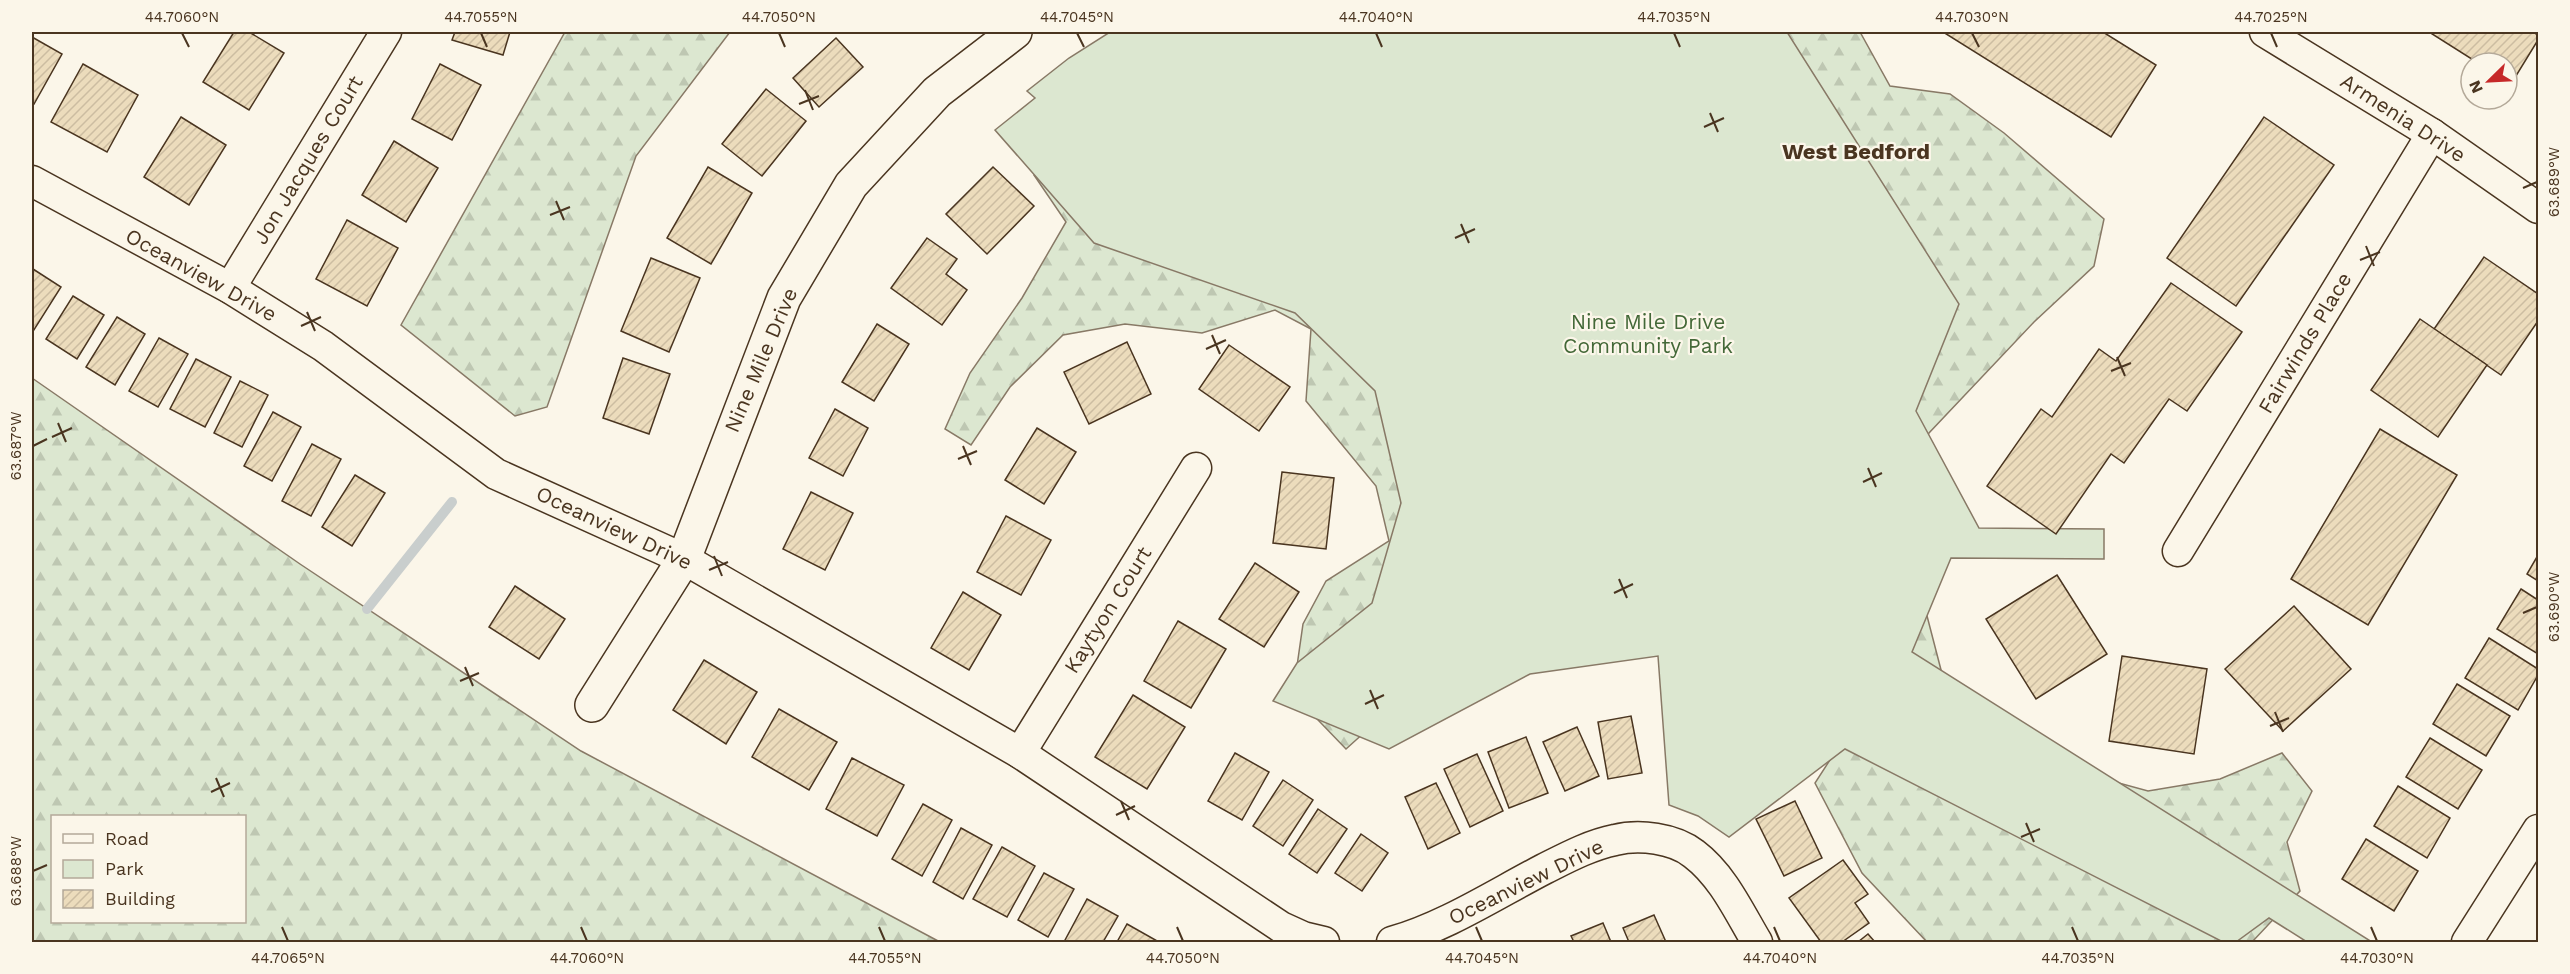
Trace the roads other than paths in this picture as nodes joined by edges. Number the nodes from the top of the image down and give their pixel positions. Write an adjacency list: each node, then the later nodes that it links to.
1 (386, 32): 7 (street, Jon Jacques Court)
2 (1015, 32): 10 (street, Nine Mile Drive)
3 (2265, 32): 4 (street, Armenia Drive)
4 (2432, 134): 6 (street, Armenia Drive); 9 (street, Fairwinds Place)
5 (32, 181): 7 (street, Oceanview Drive)
6 (2538, 208)
7 (230, 288): 10 (street, Oceanview Drive)
8 (1196, 468): 12 (street, Kaytyon Court)
9 (2178, 551)
10 (684, 559): 11 (street, Nine Mile Drive); 12 (street, Oceanview Drive)
11 (592, 705)
12 (1020, 753): 14 (street, Oceanview Drive)
13 (2538, 830): 17 (street)
14 (1324, 942)
15 (1392, 942): 16 (street, Oceanview Drive)
16 (1758, 942)
17 (2468, 942)

